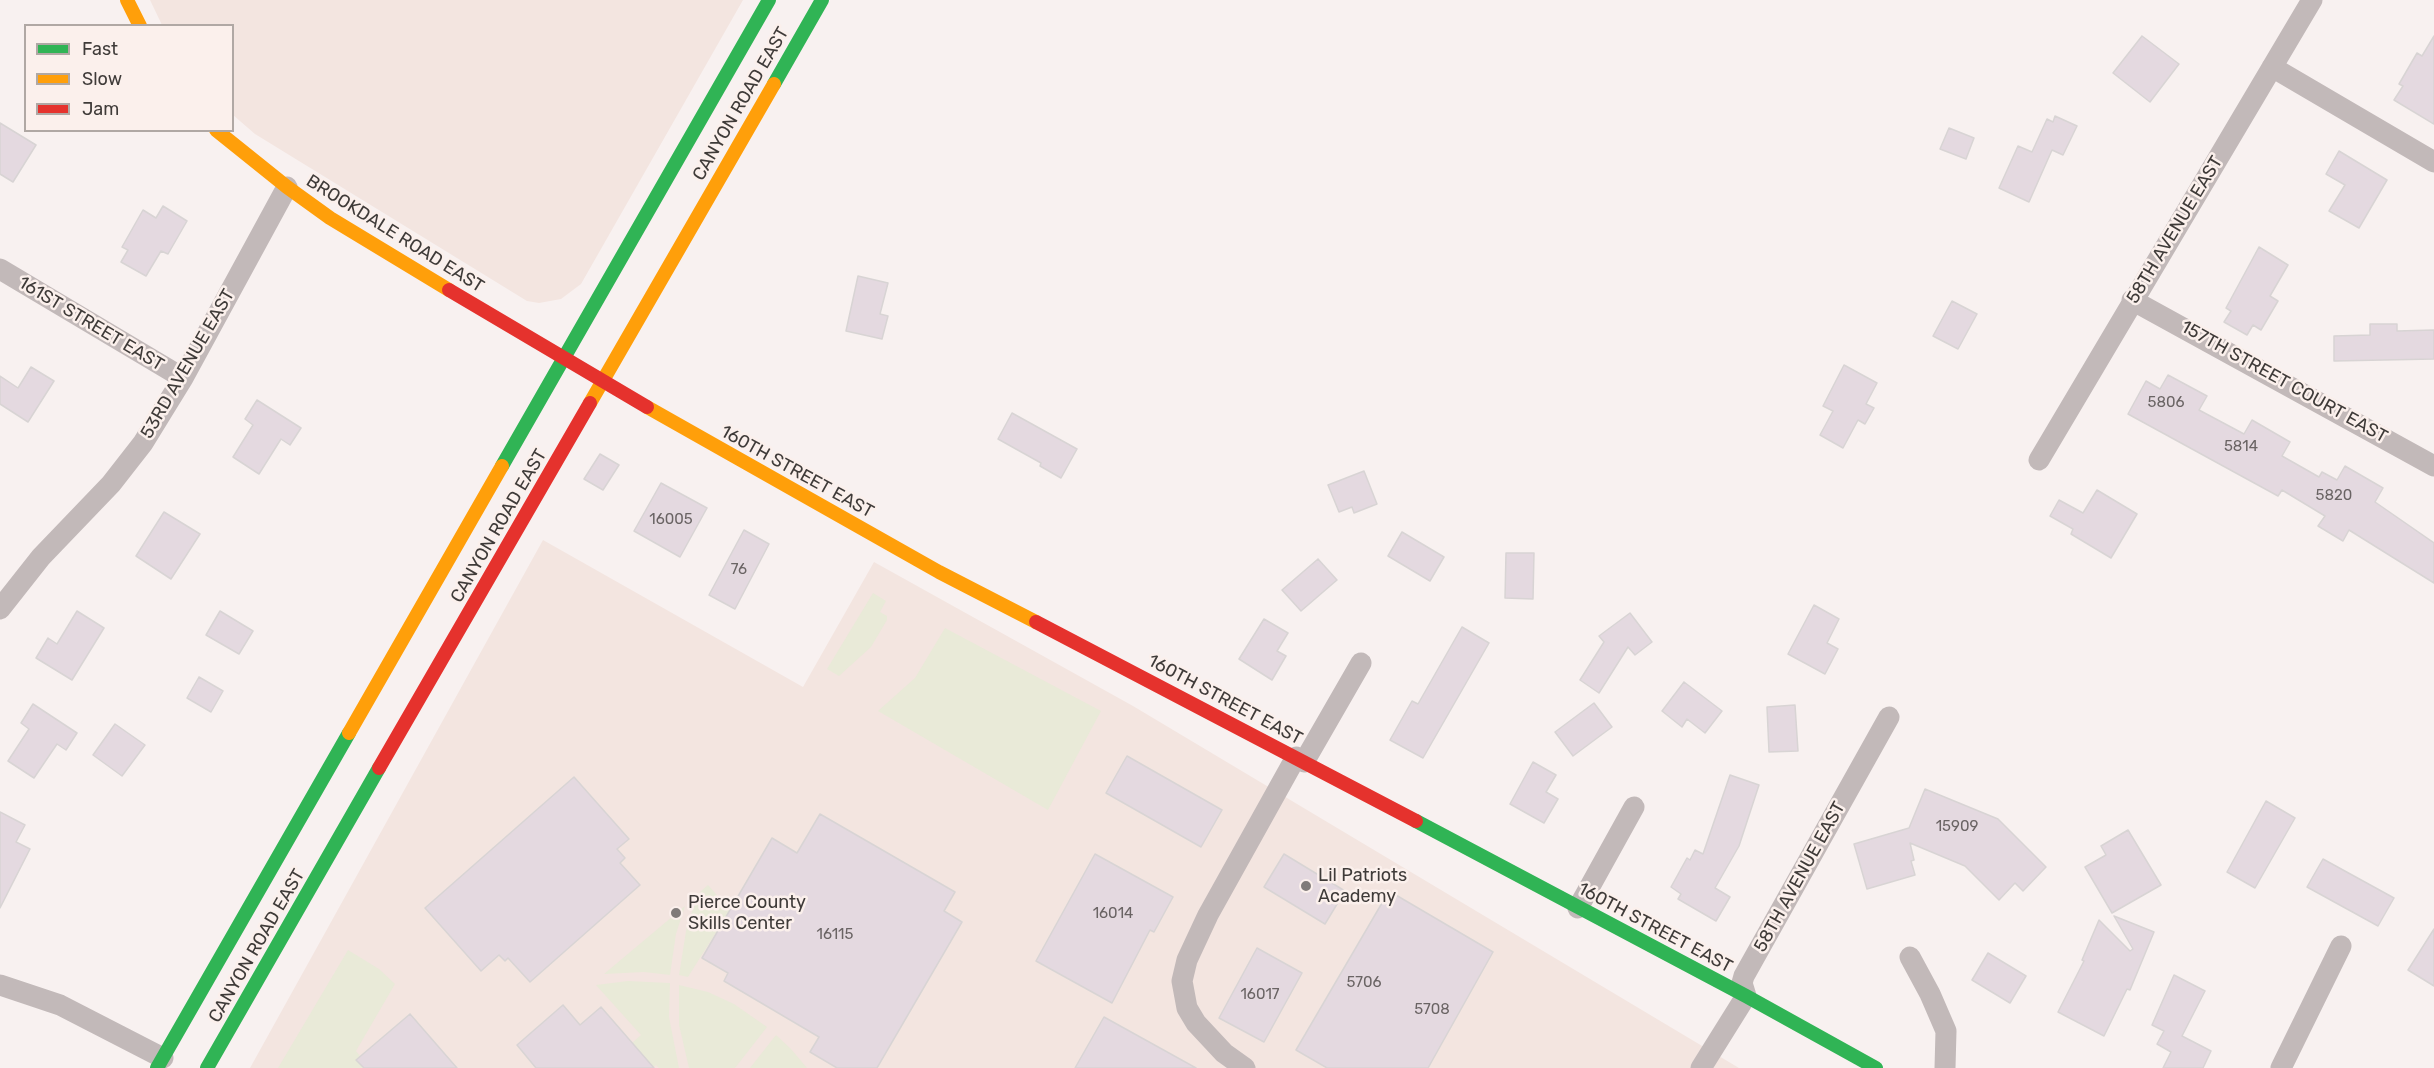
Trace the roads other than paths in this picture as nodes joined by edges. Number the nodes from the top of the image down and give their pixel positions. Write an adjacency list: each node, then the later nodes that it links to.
1 (127, 0): 5 (main road)
2 (769, 0): 12 (main road, CANYON ROAD EAST)
3 (822, 0): 14 (main road, CANYON ROAD EAST)
4 (2312, 0): 6 (street, 58TH AVENUE EAST)
5 (139, 24)
6 (2272, 67): 8 (street); 11 (street, 58TH AVENUE EAST)
7 (218, 132): 9 (main road, BROOKDALE ROAD EAST)
8 (2434, 162)
9 (287, 188): 12 (main road, BROOKDALE ROAD EAST); 13 (street, 53RD AVENUE EAST)
10 (0, 269): 13 (street, 161ST STREET EAST)
11 (2132, 300): 15 (street, 58TH AVENUE EAST); 16 (street, 157TH STREET COURT EAST)
12 (562, 358): 14 (main road, 160TH STREET EAST); 27 (main road, CANYON ROAD EAST)
13 (183, 378): 17 (street, 53RD AVENUE EAST)
14 (602, 382): 20 (main road, 160TH STREET EAST); 28 (main road, CANYON ROAD EAST)
15 (2039, 460)
16 (2434, 466)
17 (0, 609)
18 (1361, 663): 20 (street)
19 (1889, 717): 26 (street, 58TH AVENUE EAST)
20 (1300, 759): 22 (main road, 160TH STREET EAST); 29 (street)
21 (1634, 807): 22 (street)
22 (1578, 908): 26 (main road, 160TH STREET EAST)
23 (2341, 946): 33 (street)
24 (1910, 957): 32 (street)
25 (0, 985): 27 (street)
26 (1746, 996): 30 (street, 58TH AVENUE EAST); 31 (main road, 160TH STREET EAST)
27 (160, 1063)
28 (207, 1068)
29 (1245, 1068)
30 (1701, 1068)
31 (1876, 1068)
32 (1945, 1068)
33 (2281, 1068)

